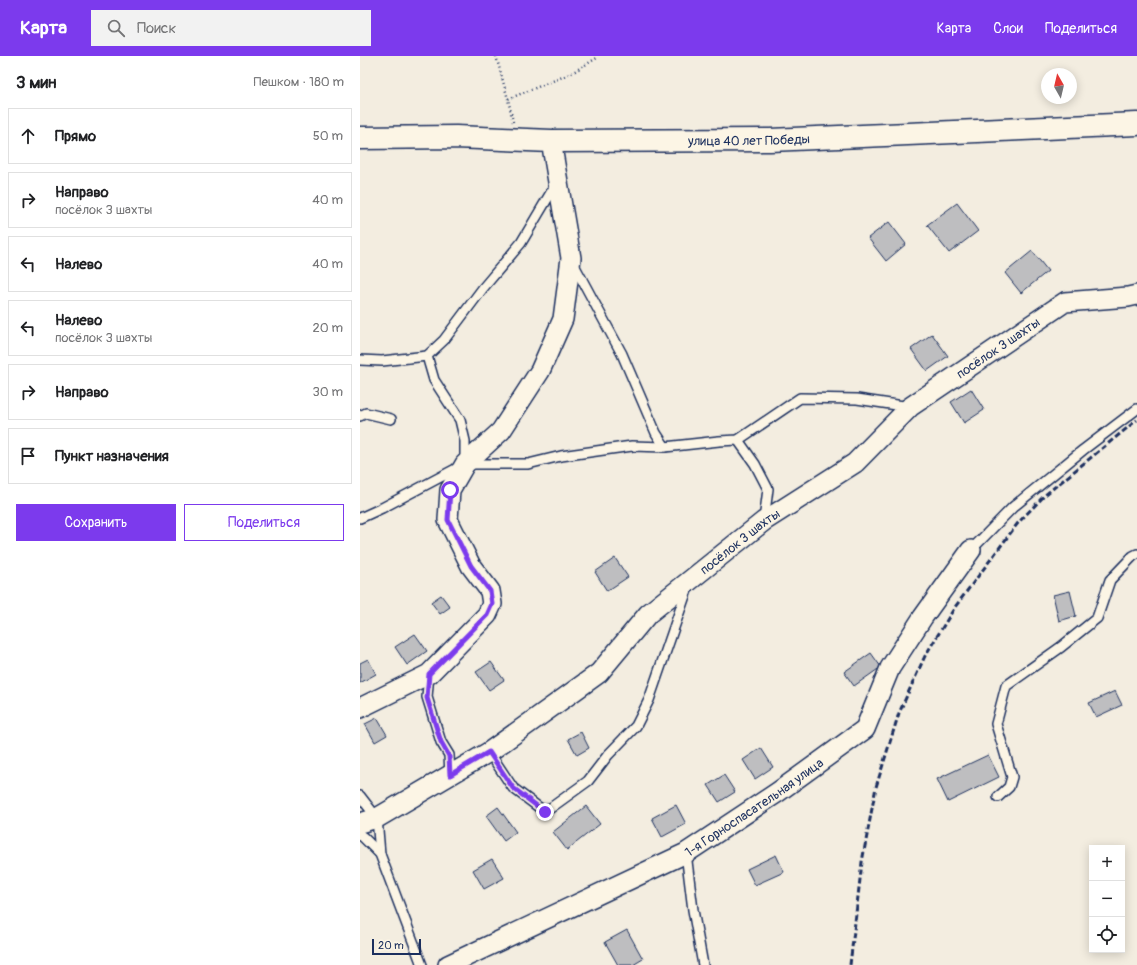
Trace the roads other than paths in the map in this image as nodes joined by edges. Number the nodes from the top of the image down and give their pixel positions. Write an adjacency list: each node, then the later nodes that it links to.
1 (1137, 124): 3 (main road, улица 40 лет Победы)
2 (360, 138): 3 (main road, улица 40 лет Победы)
3 (551, 141): 4 (street)
4 (558, 181): 5 (street); 7 (lane)
5 (571, 258): 14 (lane); 15 (street)
6 (1137, 295): 9 (street, посёлок 3 шахты)
7 (427, 356): 8 (lane); 15 (lane)
8 (360, 360)
9 (910, 407): 13 (lane); 17 (street, посёлок 3 шахты)
10 (1137, 409): 18 (lane)
11 (360, 416): 12 (lane)
12 (391, 419)
13 (738, 440): 14 (lane); 17 (lane)
14 (665, 447): 15 (lane)
15 (465, 464): 16 (lane); 21 (street)
16 (360, 518)
17 (764, 522): 20 (street, посёлок 3 шахты)
18 (971, 550): 29 (street, 1-я Горноспасательная улица)
19 (1137, 554): 26 (lane)
20 (690, 579): 23 (street, посёлок 3 шахты); 23 (lane)
21 (429, 674): 22 (street); 24 (lane)
22 (360, 708)
23 (489, 752): 24 (street, посёлок 3 шахты)
24 (450, 775): 27 (street, посёлок 3 шахты)
25 (360, 796): 27 (lane)
26 (998, 797)
27 (369, 820): 30 (lane)
28 (360, 835): 30 (lane)
29 (686, 853): 32 (street, 1-я Горноспасательная улица); 33 (lane)
30 (380, 854): 31 (lane)
31 (422, 965)
32 (448, 965)
33 (703, 965)

